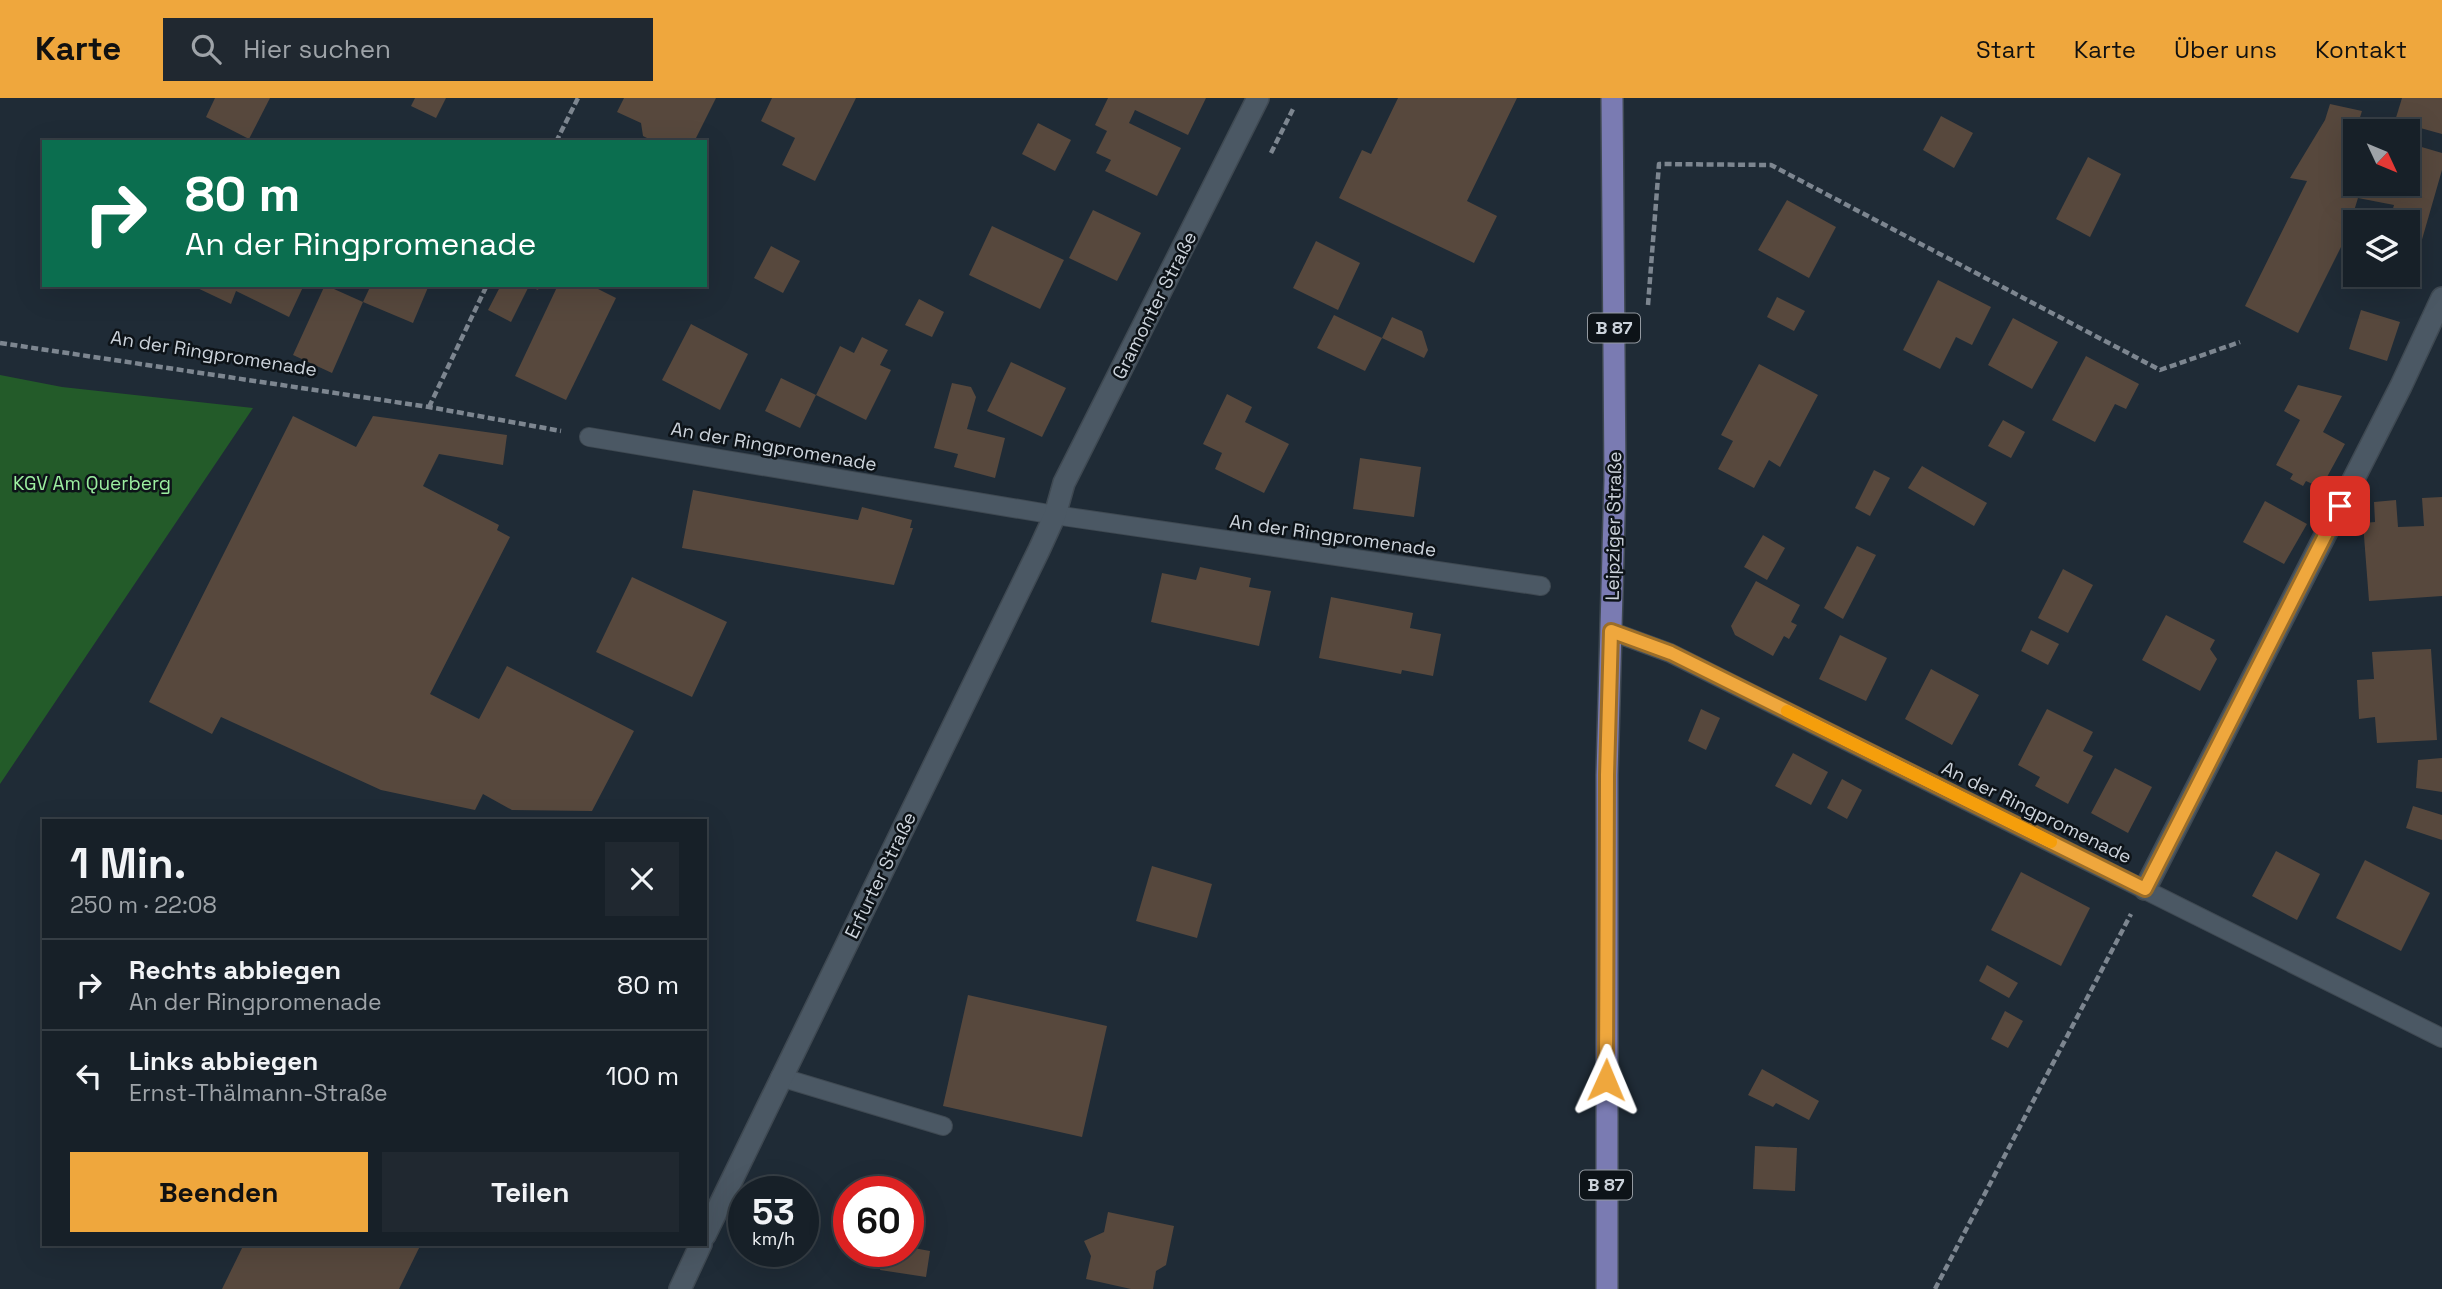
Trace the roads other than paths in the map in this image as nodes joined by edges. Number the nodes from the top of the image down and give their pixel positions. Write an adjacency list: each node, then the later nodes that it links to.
1 (1258, 98): 5 (street, Gramonter Straße)
2 (1612, 98): 7 (main road, Leipziger Straße / B 87)
3 (2442, 298): 8 (street)
4 (589, 437): 5 (lane, An der Ringpromenade)
5 (1055, 514): 6 (lane, An der Ringpromenade); 10 (street, Erfurter Straße)
6 (1541, 586)
7 (1611, 631): 8 (lane, An der Ringpromenade); 15 (main road, Leipziger Straße / B 87)
8 (2145, 889): 9 (lane, An der Ringpromenade)
9 (2442, 1038)
10 (780, 1077): 11 (lane); 12 (street, Erfurter Straße)
11 (943, 1126)
12 (707, 1231)
13 (700, 1246): 14 (street)
14 (680, 1289)
15 (1607, 1289)

